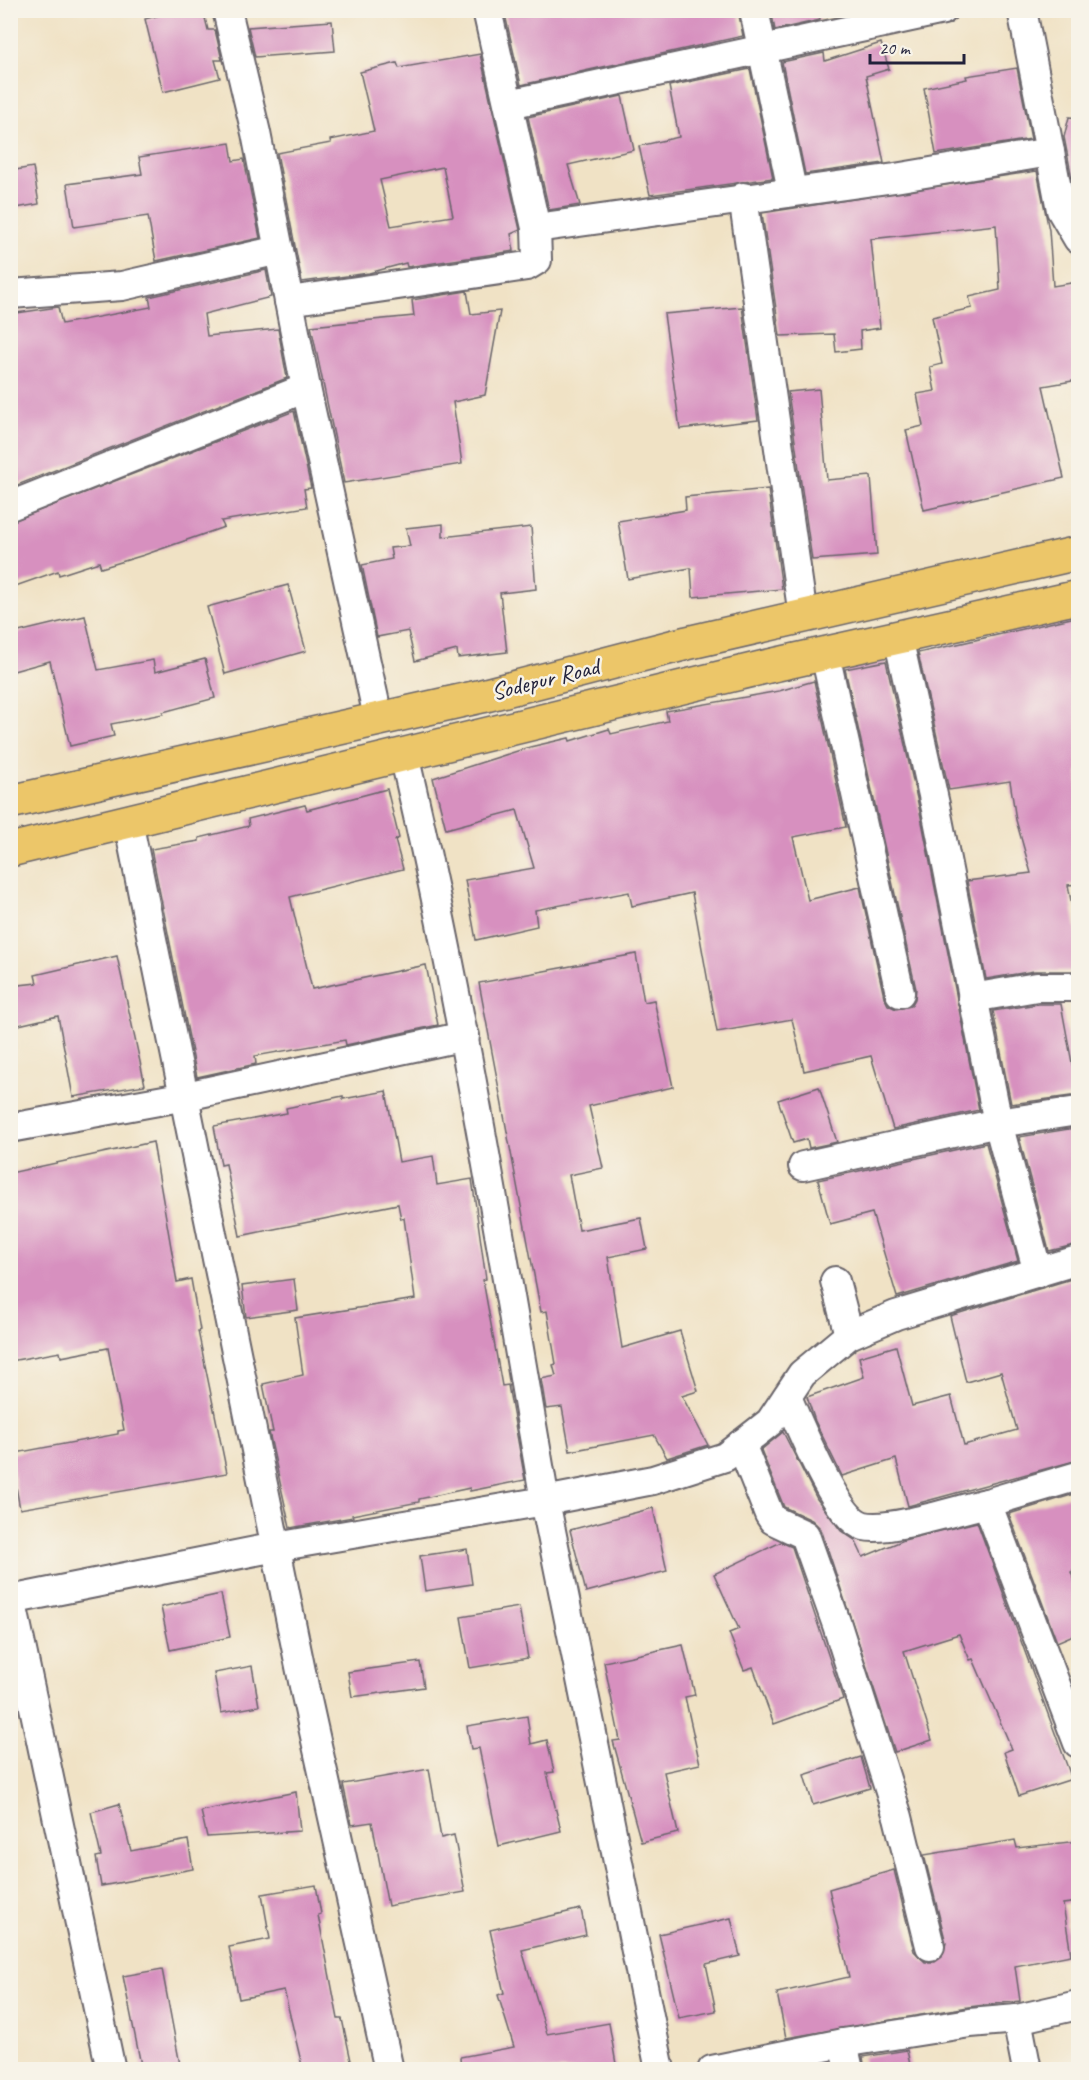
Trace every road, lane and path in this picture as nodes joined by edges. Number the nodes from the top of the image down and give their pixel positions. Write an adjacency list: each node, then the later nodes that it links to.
1 (226, 10): 13 (street)
2 (487, 10): 7 (street)
3 (754, 10): 6 (street)
4 (943, 10): 6 (street)
5 (1022, 10): 8 (street)
6 (762, 48): 7 (street); 9 (street)
7 (509, 104): 11 (street)
8 (1050, 152): 9 (street); 12 (street)
9 (792, 190): 10 (street)
10 (742, 197): 11 (street); 20 (street)
11 (536, 228): 15 (street)
12 (1078, 239)
13 (279, 250): 14 (street); 15 (street)
14 (10, 294)
15 (289, 301): 16 (street)
16 (306, 388): 17 (street); 23 (street)
17 (10, 506)
18 (1078, 553): 20 (main road, Sodepur Road)
19 (1078, 597): 21 (main road)
20 (802, 616): 23 (main road, Sodepur Road)
21 (898, 637): 22 (main road); 30 (street)
22 (825, 654): 24 (main road); 29 (street)
23 (378, 717): 25 (main road, Sodepur Road)
24 (404, 755): 26 (main road); 31 (street)
25 (10, 802)
26 (128, 821): 27 (main road); 32 (street)
27 (10, 850)
28 (1078, 987): 30 (street)
29 (900, 993)
30 (972, 998): 34 (street)
31 (465, 1036): 32 (street); 44 (street)
32 (186, 1096): 35 (street); 46 (street)
33 (1078, 1111): 34 (street)
34 (998, 1123): 36 (street); 38 (street)
35 (10, 1128)
36 (803, 1166)
37 (1078, 1260): 38 (street)
38 (1038, 1273): 40 (street)
39 (835, 1281): 40 (street)
40 (849, 1335): 41 (street)
41 (787, 1397): 42 (street); 45 (street)
42 (741, 1444): 44 (street); 49 (street)
43 (1078, 1476): 45 (street)
44 (545, 1501): 46 (street); 55 (street)
45 (987, 1503): 48 (street)
46 (276, 1547): 47 (street); 54 (street)
47 (11, 1598): 53 (street)
48 (1078, 1743)
49 (930, 1946)
50 (1078, 2005): 51 (street)
51 (1017, 2019): 52 (street); 57 (street)
52 (846, 2056): 56 (street)
53 (111, 2070)
54 (389, 2070)
55 (660, 2070)
56 (712, 2070)
57 (1027, 2070)

